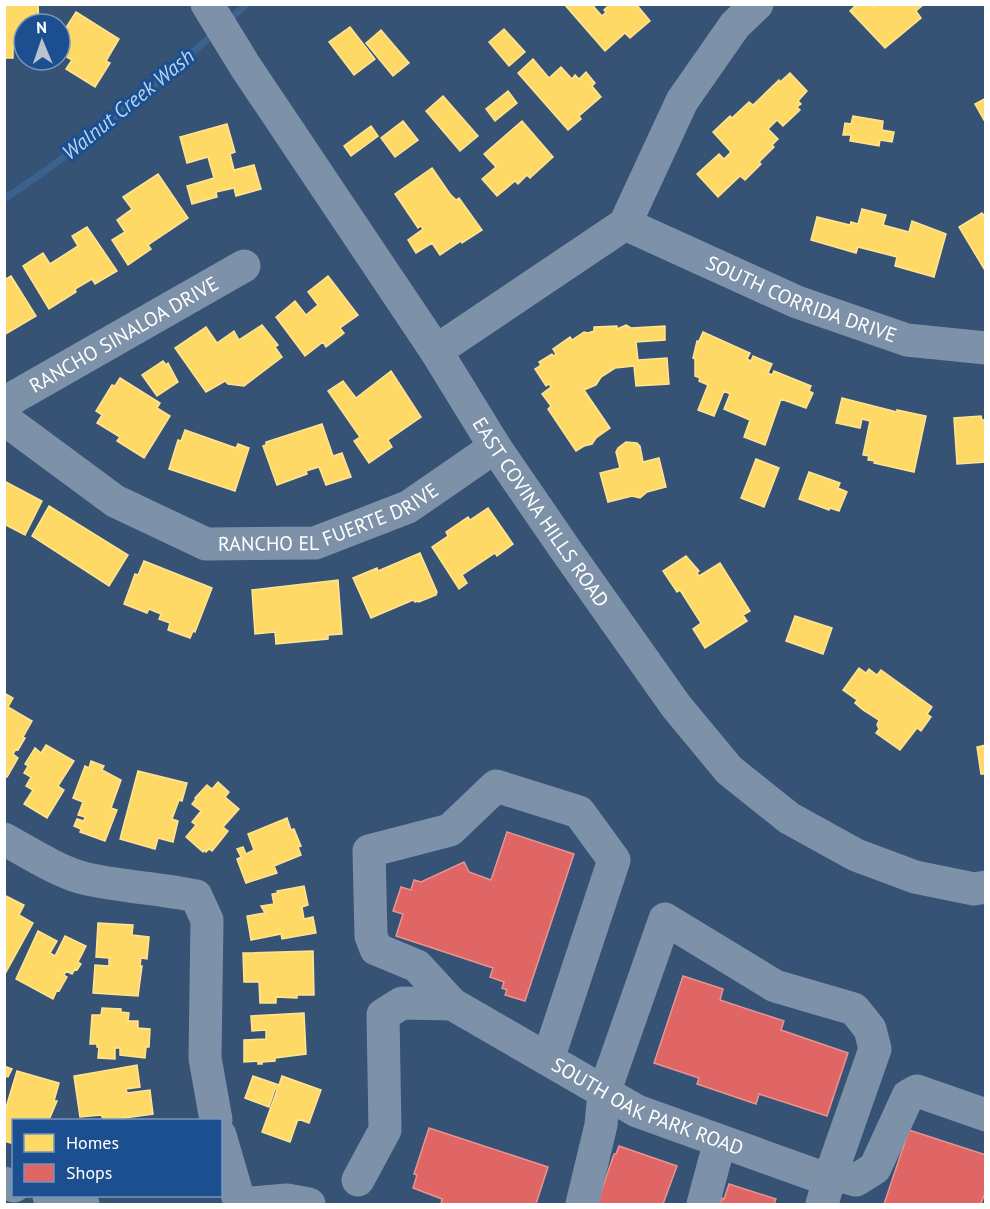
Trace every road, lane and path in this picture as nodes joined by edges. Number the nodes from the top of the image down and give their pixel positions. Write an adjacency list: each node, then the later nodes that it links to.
1 (757, 4): 3 (street)
2 (215, 18): 6 (street, EAST COVINA HILLS ROAD)
3 (625, 224): 5 (street, SOUTH CORRIDA DRIVE); 6 (street)
4 (244, 266): 7 (street, RANCHO SINALOA DRIVE)
5 (986, 348)
6 (436, 351): 9 (street, EAST COVINA HILLS ROAD)
7 (4, 403)
8 (4, 418): 9 (street, RANCHO EL FUERTE DRIVE)
9 (495, 447): 11 (street, EAST COVINA HILLS ROAD)
10 (4, 839): 16 (street)
11 (986, 887)
12 (453, 1004): 13 (street, SOUTH OAK PARK ROAD); 13 (street); 19 (street)
13 (548, 1059): 14 (street, SOUTH OAK PARK ROAD)
14 (604, 1093): 18 (street, SOUTH OAK PARK ROAD); 20 (street); 25 (street)
15 (986, 1115): 20 (street, SOUTH OAK PARK ROAD)
16 (216, 1119)
17 (222, 1141): 22 (street)
18 (720, 1141): 20 (street, SOUTH OAK PARK ROAD); 26 (street)
19 (358, 1180)
20 (827, 1186)
21 (53, 1197): 23 (street)
22 (248, 1203): 24 (street)
23 (83, 1204)
24 (309, 1204)
25 (582, 1204)
26 (703, 1204)

